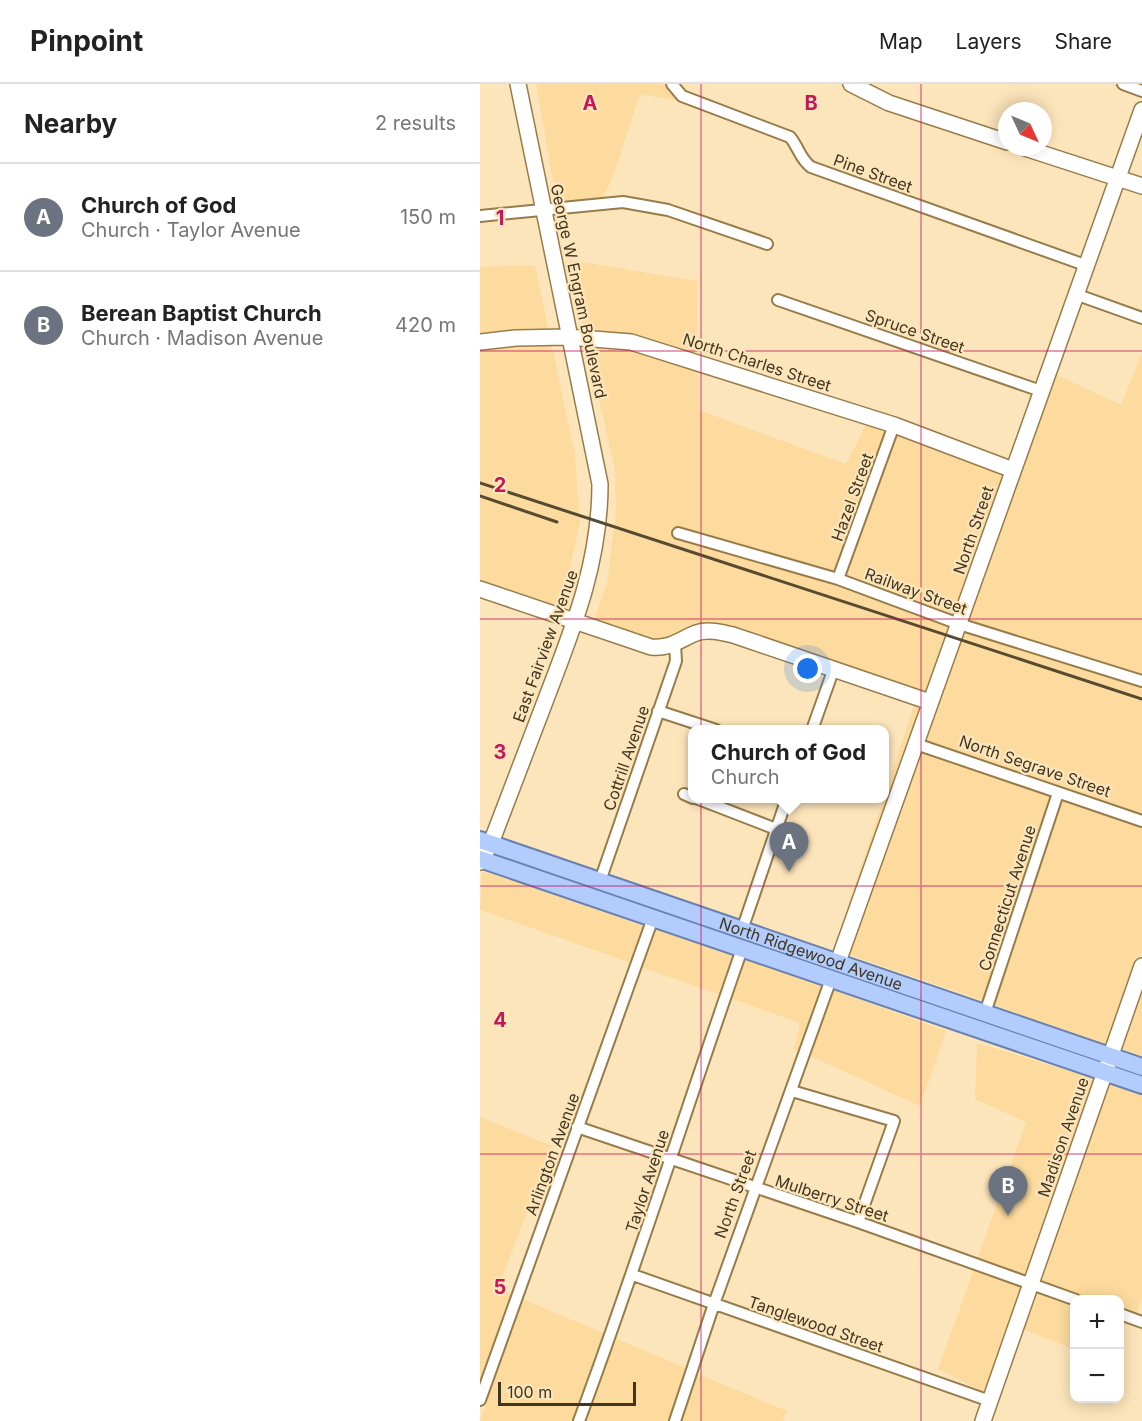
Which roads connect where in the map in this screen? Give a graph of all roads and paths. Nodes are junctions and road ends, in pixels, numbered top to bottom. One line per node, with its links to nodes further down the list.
1 (518, 84): 11 (street, George W Engram Boulevard)
2 (672, 84): 14 (street, Pine Street)
3 (851, 84): 7 (street)
4 (1123, 84): 5 (street)
5 (1142, 91)
6 (1142, 110): 9 (street, North Street)
7 (998, 139)
8 (1050, 156): 9 (street)
9 (1118, 178): 10 (street); 14 (street, North Street)
10 (1142, 186)
11 (543, 211): 12 (street); 13 (street); 18 (street, George W Engram Boulevard)
12 (480, 216)
13 (767, 244)
14 (1085, 265): 15 (street, North Street)
15 (1075, 294): 17 (street); 20 (street, North Street)
16 (778, 300): 20 (street, Spruce Street)
17 (1142, 318)
18 (568, 337): 19 (street, North Charles Street); 21 (street, North Charles Street); 23 (street, George W Engram Boulevard)
19 (480, 342)
20 (1041, 391): 22 (street, North Street)
21 (894, 425): 22 (street, North Charles Street); 25 (street, Hazel Street)
22 (1013, 470): 28 (street, North Street)
23 (600, 506): 27 (street, East Fairview Avenue)
24 (678, 533): 25 (street, Railway Street)
25 (838, 579): 28 (street, Railway Street)
26 (480, 590): 27 (street)
27 (576, 621): 29 (street); 42 (street, East Fairview Avenue)
28 (959, 624): 31 (street, Railway Street); 32 (street, North Street)
29 (675, 645): 30 (street); 33 (street, Cottrill Avenue)
30 (834, 668): 32 (street); 35 (street)
31 (1142, 681)
32 (930, 702): 36 (street, North Street)
33 (658, 711): 34 (street); 44 (street, Cottrill Avenue)
34 (703, 725)
35 (813, 725)
36 (915, 744): 37 (street, North Segrave Street); 49 (street, North Street)
37 (1058, 793): 40 (street, North Segrave Street); 52 (street, Connecticut Avenue)
38 (707, 803): 41 (street)
39 (785, 803): 41 (street)
40 (1142, 821)
41 (777, 829): 47 (street)
42 (485, 841): 43 (street, East Fairview Avenue); 44 (main road, North Ridgewood Avenue)
43 (480, 860): 46 (main road, North Ridgewood Avenue)
44 (600, 880): 45 (main road, North Ridgewood Avenue)
45 (678, 908): 46 (main road); 47 (main road, North Ridgewood Avenue)
46 (653, 918): 48 (main road, North Ridgewood Avenue); 58 (street, Arlington Avenue)
47 (742, 930): 49 (main road, North Ridgewood Avenue)
48 (742, 949): 51 (main road, North Ridgewood Avenue); 59 (street, Taylor Avenue)
49 (838, 962): 52 (main road, North Ridgewood Avenue)
50 (1142, 966): 53 (street, Madison Avenue)
51 (831, 979): 55 (main road, North Ridgewood Avenue); 57 (street, North Street)
52 (985, 1013): 53 (main road, North Ridgewood Avenue)
53 (1111, 1056): 54 (main road, North Ridgewood Avenue); 55 (street, Madison Avenue)
54 (1142, 1067)
55 (1105, 1072): 56 (main road, North Ridgewood Avenue); 63 (street, Madison Avenue)
56 (1142, 1085)
57 (792, 1090): 60 (street, North Street); 61 (street)
58 (578, 1127): 59 (street, Mulberry Street); 68 (street, Arlington Avenue)
59 (669, 1159): 60 (street, Mulberry Street); 62 (street, Taylor Avenue)
60 (756, 1189): 61 (street, Mulberry Street); 65 (street, North Street)
61 (858, 1222): 63 (street, Mulberry Street)
62 (633, 1275): 65 (street, Tanglewood Street); 70 (street, Taylor Avenue)
63 (1031, 1284): 64 (street, Mulberry Street); 69 (street, Madison Avenue)
64 (1070, 1297)
65 (714, 1304): 69 (street, Tanglewood Street); 71 (street, North Street)
66 (1124, 1316): 67 (street)
67 (1142, 1322)
68 (480, 1400)
69 (990, 1401): 72 (street, Madison Avenue)
70 (579, 1421)
71 (675, 1421)
72 (983, 1421)

